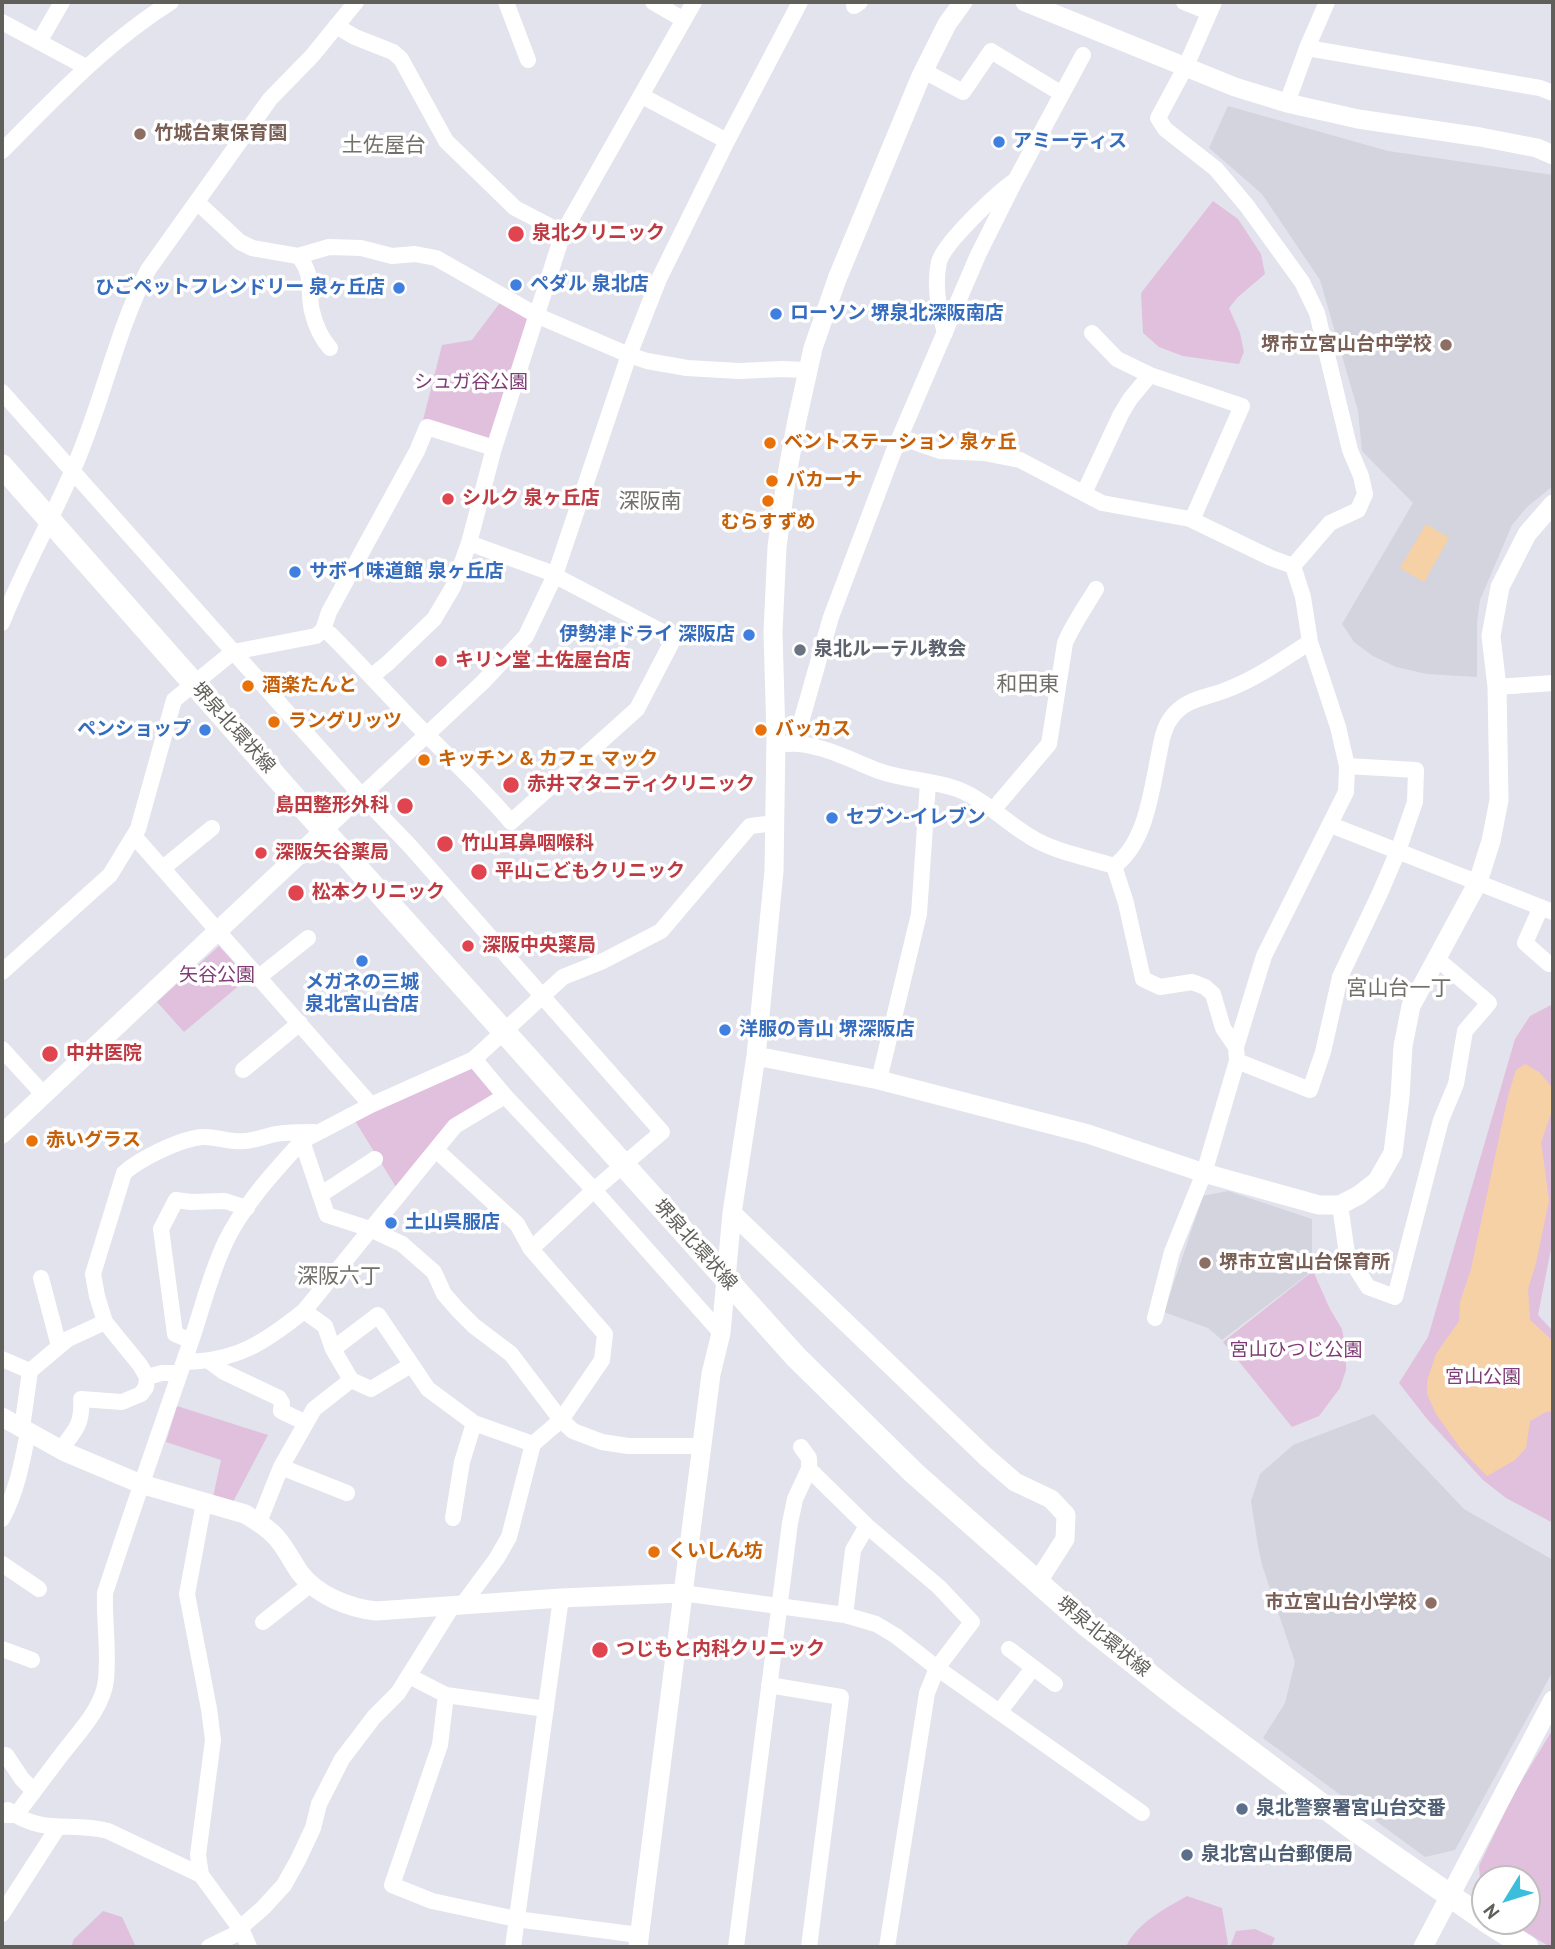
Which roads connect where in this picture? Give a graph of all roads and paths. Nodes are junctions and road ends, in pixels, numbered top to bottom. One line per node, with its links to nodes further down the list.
1 (62, 2): 17 (street)
2 (171, 2): 22 (street)
3 (335, 2): 16 (street)
4 (356, 2): 16 (street)
5 (506, 2): 20 (street)
6 (653, 2): 14 (street)
7 (694, 2): 14 (street)
8 (800, 2): 28 (street)
9 (963, 2): 23 (street)
10 (1026, 2): 21 (street)
11 (1184, 2): 13 (street)
12 (1327, 2): 18 (street)
13 (1211, 7): 21 (street)
14 (684, 20): 26 (street)
15 (2, 22): 17 (street)
16 (337, 24): 32 (street); 33 (street)
17 (39, 42): 22 (street)
18 (1307, 48): 24 (street); 27 (street)
19 (1083, 55): 25 (street)
20 (528, 60)
21 (1186, 66): 27 (street); 51 (street)
22 (86, 67): 29 (street)
23 (924, 71): 25 (street); 40 (street)
24 (1553, 93)
25 (1062, 94): 31 (street)
26 (642, 96): 28 (street); 33 (street)
27 (1287, 103): 30 (street)
28 (727, 141): 39 (street)
29 (2, 151)
30 (1553, 155)
31 (1015, 181): 36 (street); 36 (street)
32 (197, 202): 34 (street); 46 (street)
33 (563, 233): 35 (street)
34 (298, 256): 35 (street); 38 (street)
35 (538, 316): 39 (street); 44 (street)
36 (945, 333): 43 (street)
37 (1092, 333): 41 (street)
38 (330, 348)
39 (629, 355): 40 (street); 52 (street)
40 (806, 370): 63 (street)
41 (1150, 375): 47 (street); 49 (street)
42 (2, 392): 46 (street)
43 (900, 437): 47 (street); 63 (street)
44 (494, 448): 50 (street); 55 (street)
45 (2, 467): 59 (main road, 堺泉北環状線)
46 (69, 479): 54 (street); 57 (street)
47 (1084, 493): 49 (street)
48 (1553, 504): 61 (street)
49 (1192, 520): 51 (street)
50 (469, 542): 52 (street); 58 (street)
51 (1293, 566): 56 (street)
52 (555, 575): 62 (street); 62 (street)
53 (1096, 589): 67 (street)
54 (2, 623)
55 (324, 630): 57 (street); 58 (street)
56 (1310, 642): 64 (street); 74 (street)
57 (233, 652): 59 (street); 66 (street)
58 (372, 676): 62 (street)
59 (193, 683): 71 (main road, 堺泉北環状線); 72 (street)
60 (1553, 683): 61 (street)
61 (1497, 687): 76 (street)
62 (426, 734): 66 (street)
63 (785, 744): 65 (street); 68 (street)
64 (1348, 766): 69 (street); 73 (street)
65 (928, 783): 67 (street); 91 (street)
66 (361, 796): 71 (street); 84 (street)
67 (993, 810): 74 (street)
68 (775, 823): 84 (street); 88 (street)
69 (1331, 825): 73 (street); 87 (street)
70 (212, 828): 75 (street)
71 (324, 831): 78 (street); 142 (main road, 堺泉北環状線)
72 (134, 836): 75 (street); 82 (street)
73 (1398, 850): 76 (street); 87 (street)
74 (1114, 866): 87 (street)
75 (163, 868): 78 (street)
76 (1478, 882): 77 (street); 80 (street)
77 (1547, 909): 81 (street)
78 (219, 931): 83 (street); 92 (street)
79 (307, 938): 83 (street)
80 (1436, 958): 103 (street); 103 (street)
81 (1549, 964)
82 (2, 972)
83 (259, 977): 85 (street)
84 (539, 1001): 89 (street); 101 (street)
85 (300, 1023): 90 (street); 94 (street)
86 (2, 1049): 92 (street)
87 (1236, 1054): 100 (street)
88 (757, 1056): 91 (street); 105 (street)
89 (474, 1059): 93 (street); 94 (street)
90 (243, 1070)
91 (879, 1080): 100 (street)
92 (44, 1094): 96 (street)
93 (505, 1096): 98 (street); 101 (street)
94 (371, 1105): 95 (street)
95 (320, 1131): 97 (street); 111 (street)
96 (2, 1134)
97 (302, 1141): 102 (street); 104 (street)
98 (436, 1150): 106 (street); 107 (street)
99 (375, 1159): 102 (street)
100 (1204, 1173): 103 (street); 110 (street)
101 (594, 1190): 107 (street); 112 (street)
102 (320, 1195): 106 (street)
103 (1340, 1205)
104 (247, 1208): 113 (street); 113 (street)
105 (732, 1213): 112 (street); 142 (street)
106 (370, 1229): 109 (street); 124 (street)
107 (531, 1249): 124 (street)
108 (41, 1278): 114 (street)
109 (304, 1311): 115 (street); 117 (street)
110 (1155, 1318)
111 (105, 1322): 114 (street); 121 (street)
112 (721, 1326): 129 (street)
113 (191, 1341): 119 (street)
114 (59, 1346): 120 (street)
115 (333, 1349): 118 (street); 122 (street)
116 (2, 1359): 120 (street)
117 (209, 1361): 119 (street); 125 (street)
118 (411, 1365): 122 (street); 126 (street)
119 (182, 1367): 121 (street); 134 (street)
120 (30, 1371): 127 (street)
121 (147, 1377): 131 (street)
122 (351, 1380): 125 (street)
123 (2, 1417): 127 (street)
124 (561, 1420): 128 (street); 129 (street)
125 (306, 1423): 132 (street)
126 (474, 1423): 128 (street); 137 (street)
127 (25, 1430): 131 (street); 138 (street)
128 (533, 1444): 147 (street)
129 (702, 1446): 145 (street)
130 (801, 1447): 133 (street)
131 (60, 1450): 134 (street)
132 (281, 1467): 135 (street); 139 (street)
133 (808, 1469): 140 (street); 148 (street)
134 (141, 1484): 136 (street); 164 (street)
135 (347, 1493)
136 (204, 1502): 139 (street); 169 (street)
137 (453, 1518)
138 (2, 1519)
139 (259, 1522): 143 (street)
140 (867, 1526): 149 (street); 154 (street)
141 (2, 1564): 144 (street)
142 (1037, 1583): 170 (main road, 堺泉北環状線)
143 (311, 1584): 147 (street); 150 (street)
144 (39, 1589)
145 (682, 1593): 146 (street); 148 (street); 176 (street)
146 (561, 1598): 147 (street); 161 (street)
147 (458, 1605): 156 (street)
148 (780, 1607): 149 (street); 158 (street)
149 (845, 1615): 154 (street)
150 (263, 1622)
151 (2, 1648): 153 (street)
152 (1009, 1649): 155 (street)
153 (32, 1660)
154 (937, 1668): 162 (street); 182 (street)
155 (1033, 1668): 157 (street); 162 (street)
156 (409, 1676): 159 (street); 174 (street)
157 (1055, 1684)
158 (769, 1685): 180 (street); 181 (street)
159 (446, 1695): 161 (street); 173 (street)
160 (1553, 1700): 170 (street)
161 (546, 1709): 173 (street)
162 (1000, 1712): 166 (street)
163 (6, 1755): 164 (street)
164 (34, 1791): 167 (street)
165 (2, 1805): 167 (street)
166 (1142, 1813)
167 (9, 1815): 168 (street)
168 (58, 1827): 169 (street); 172 (street)
169 (201, 1875): 174 (street)
170 (1450, 1898): 171 (main road, 堺泉北環状線); 183 (street)
171 (1471, 1911)
172 (2, 1914)
173 (516, 1919): 176 (street); 179 (street)
174 (241, 1929): 177 (street); 178 (street)
175 (1508, 1935): 184 (main road, 堺泉北環状線)
176 (638, 1941)
177 (209, 1947)
178 (248, 1947)
179 (513, 1947)
180 (736, 1947)
181 (809, 1947)
182 (887, 1947)
183 (1423, 1947)
184 (1527, 1947)

